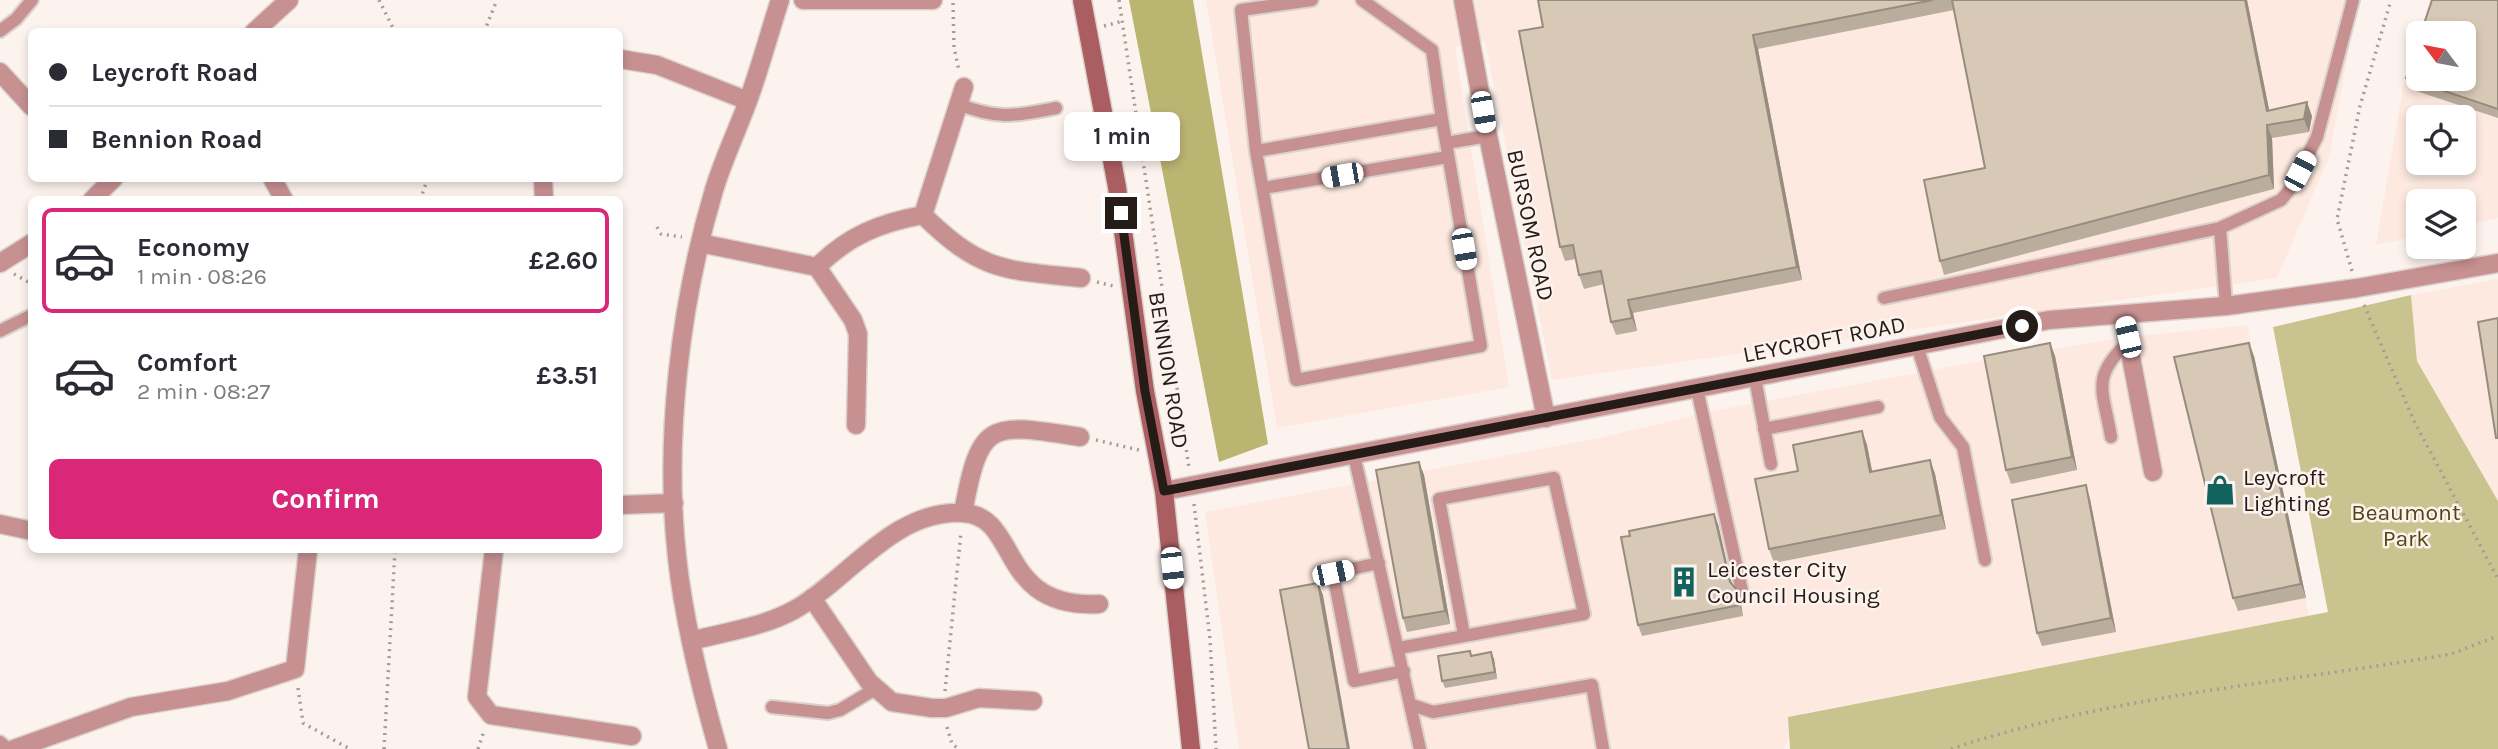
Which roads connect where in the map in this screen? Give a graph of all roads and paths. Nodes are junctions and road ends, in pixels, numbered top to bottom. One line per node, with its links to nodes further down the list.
1 (32, 0): 19 (lane)
2 (289, 0): 16 (street)
3 (379, 0): 17 (path)
4 (496, 0): 18 (path)
5 (780, 0): 23 (street)
6 (803, 0): 7 (street)
7 (933, 0)
8 (953, 0): 22 (path)
9 (1082, 0): 43 (street, BENNION ROAD)
10 (1119, 0): 63 (path)
11 (1312, 0): 15 (lane)
12 (1362, 0): 26 (lane)
13 (1463, 0): 27 (street, BURSOM ROAD)
14 (2353, 0): 36 (lane)
15 (1240, 5): 29 (lane)
16 (258, 28)
17 (393, 28)
18 (486, 28)
19 (0, 31)
20 (623, 59): 23 (street)
21 (0, 72): 24 (street)
22 (961, 95): 25 (lane); 34 (street)
23 (748, 101): 37 (street)
24 (28, 103)
25 (1056, 108)
26 (1443, 119): 28 (lane); 29 (lane)
27 (1488, 136): 28 (lane); 54 (street, BURSOM ROAD)
28 (1446, 143): 30 (lane)
29 (1256, 151): 32 (lane)
30 (1448, 157): 32 (lane); 32 (lane)
31 (107, 182): 33 (street)
32 (1263, 188)
33 (95, 196)
34 (923, 215): 41 (street); 42 (street)
35 (657, 227): 37 (path)
36 (2220, 228): 44 (lane); 45 (lane)
37 (700, 243): 41 (street); 65 (street)
38 (28, 246): 39 (street)
39 (0, 263)
40 (2498, 263): 45 (street, LEYCROFT ROAD)
41 (817, 267): 55 (street)
42 (1081, 278): 43 (path)
43 (1131, 290): 59 (street, BENNION ROAD)
44 (1884, 298)
45 (2227, 306): 46 (street, LEYCROFT ROAD)
46 (2123, 316): 49 (street); 50 (street, LEYCROFT ROAD)
47 (28, 317): 48 (lane)
48 (0, 331)
49 (2129, 341): 58 (lane); 62 (street)
50 (1917, 346): 51 (street, LEYCROFT ROAD); 73 (lane)
51 (1755, 377): 52 (street, LEYCROFT ROAD); 56 (lane)
52 (1697, 389): 54 (street, LEYCROFT ROAD); 75 (lane)
53 (1878, 407): 56 (lane)
54 (1546, 418): 60 (street, LEYCROFT ROAD)
55 (856, 425)
56 (1764, 429): 61 (lane)
57 (1080, 437): 59 (path); 67 (street)
58 (2111, 437)
59 (1157, 454): 64 (street, BENNION ROAD)
60 (1354, 455): 63 (street, LEYCROFT ROAD); 74 (lane)
61 (1771, 464)
62 (2153, 472)
63 (1191, 486): 64 (street, LEYCROFT ROAD); 98 (path)
64 (1164, 491): 97 (street, BENNION ROAD)
65 (674, 503): 66 (street); 80 (street)
66 (623, 505)
67 (964, 513): 76 (street); 77 (street); 88 (path)
68 (0, 524): 69 (street)
69 (28, 530)
70 (308, 553): 82 (street)
71 (395, 553): 94 (path)
72 (494, 553): 89 (street)
73 (1985, 561)
74 (1379, 563): 81 (lane); 83 (lane)
75 (1742, 591)
76 (812, 598): 80 (street); 84 (street)
77 (1099, 604)
78 (1464, 635): 78 (lane); 81 (lane)
79 (2498, 636): 101 (path)
80 (691, 640): 95 (street)
81 (1399, 648): 83 (lane)
82 (295, 669): 92 (street); 93 (path)
83 (1404, 671): 86 (lane)
84 (876, 689): 87 (lane); 88 (street)
85 (1033, 701): 88 (street)
86 (1412, 705): 99 (lane); 100 (lane)
87 (772, 707)
88 (946, 708): 96 (path)
89 (632, 736)
90 (0, 742): 91 (lane)
91 (8, 749)
92 (14, 749)
93 (350, 749)
94 (384, 749)
95 (718, 749)
96 (958, 749)
97 (1191, 749)
98 (1216, 749)
99 (1420, 749)
100 (1603, 749)
101 (1951, 749)

